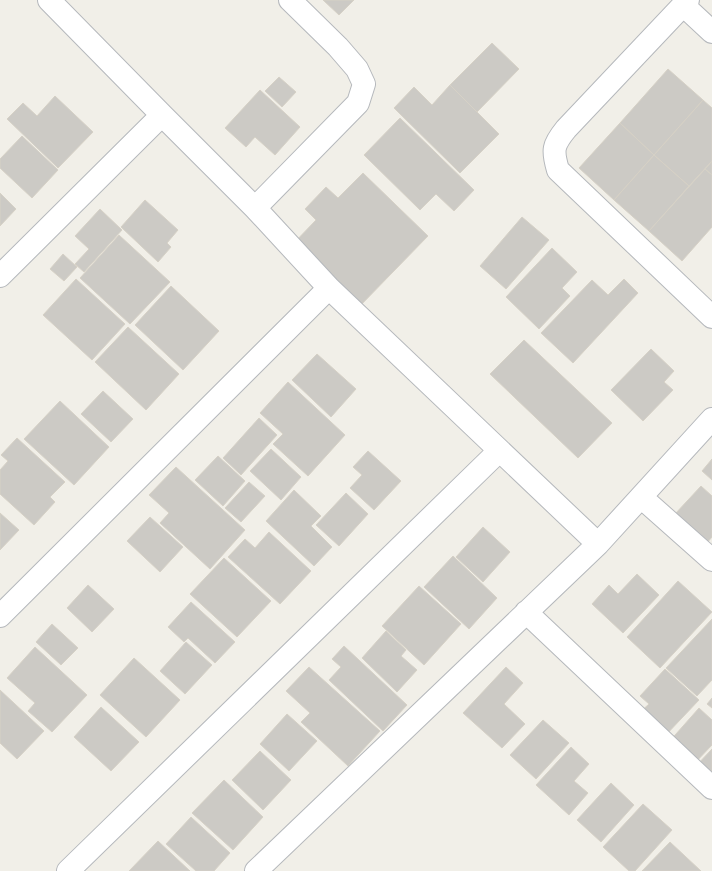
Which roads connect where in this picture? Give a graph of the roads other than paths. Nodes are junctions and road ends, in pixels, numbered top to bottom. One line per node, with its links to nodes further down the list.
1 (49, 0): 5 (street)
2 (290, 0): 6 (street)
3 (686, 3): 4 (street); 9 (street)
4 (712, 32)
5 (162, 116): 6 (street); 7 (street)
6 (255, 208): 8 (street)
7 (0, 276)
8 (329, 288): 11 (street); 16 (street)
9 (712, 317)
10 (712, 419): 12 (street)
11 (499, 451): 13 (street); 18 (street)
12 (641, 497): 13 (street); 14 (street)
13 (598, 544): 15 (street)
14 (712, 560)
15 (526, 612): 17 (street); 19 (street)
16 (0, 616)
17 (712, 788)
18 (68, 871)
19 (256, 871)

